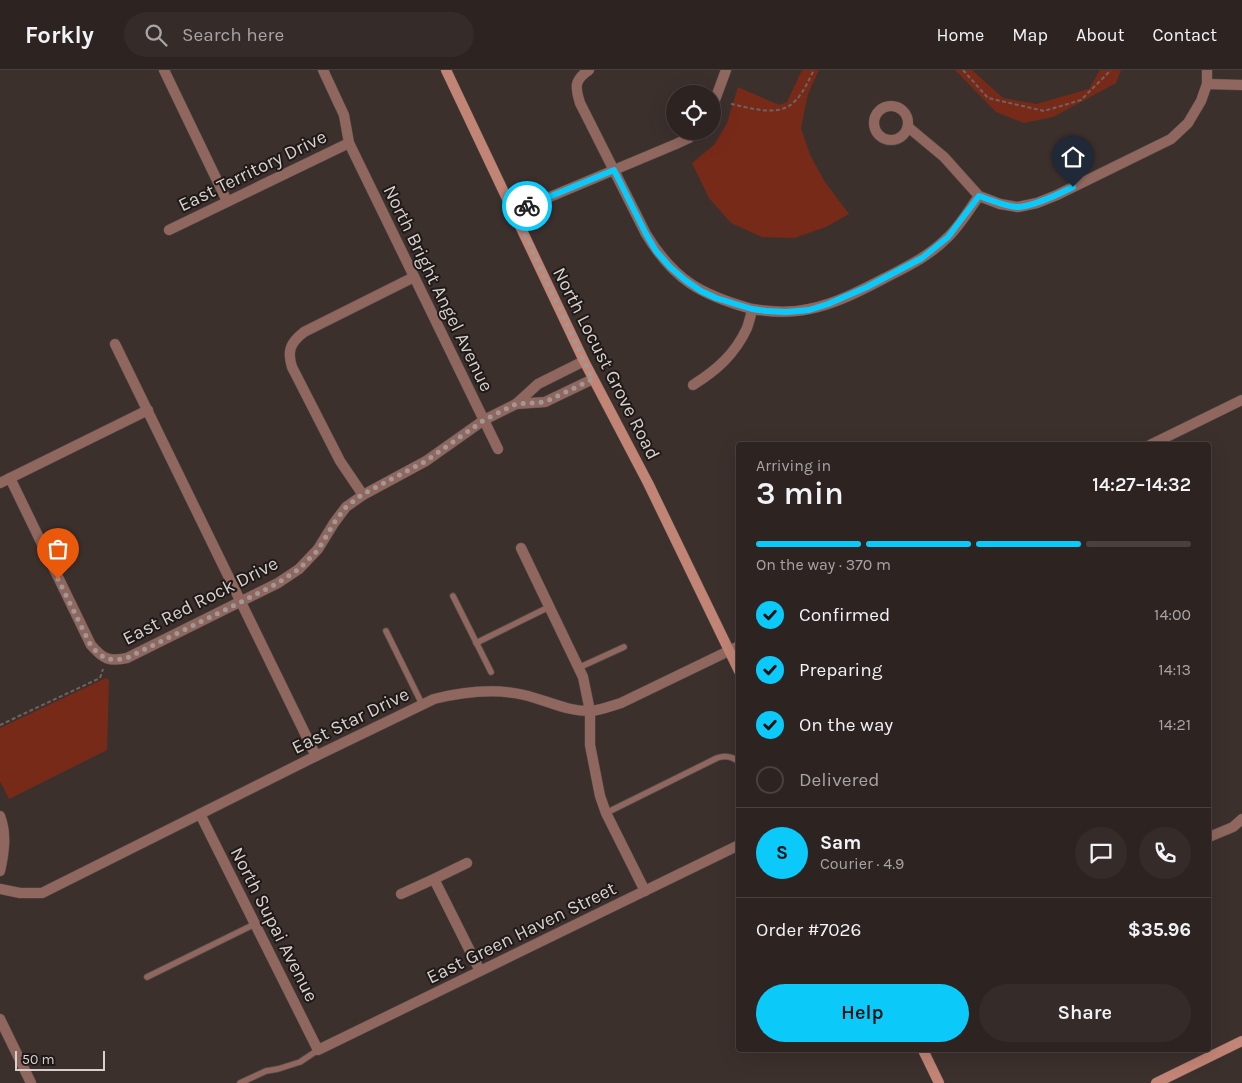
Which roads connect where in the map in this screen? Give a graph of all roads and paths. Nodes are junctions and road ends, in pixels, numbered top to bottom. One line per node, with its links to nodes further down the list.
1 (164, 70): 19 (street)
2 (322, 70): 16 (street, North Bright Angel Avenue)
3 (446, 70): 20 (main road, North Locust Grove Road)
4 (589, 70): 17 (street)
5 (726, 70): 11 (street)
6 (814, 70): 13 (path)
7 (963, 70): 8 (path)
8 (1111, 70)
9 (1207, 70): 10 (street)
10 (1207, 84): 12 (street); 18 (street)
11 (720, 85)
12 (1242, 85)
13 (731, 104)
14 (908, 128): 18 (street)
15 (685, 140): 17 (street)
16 (349, 143): 19 (street, East Territory Drive); 22 (street, North Bright Angel Avenue)
17 (614, 170): 20 (street); 23 (street)
18 (979, 196): 23 (street)
19 (227, 201): 21 (street, East Territory Drive)
20 (514, 212): 25 (main road, North Locust Grove Road)
21 (169, 230)
22 (414, 277): 31 (street, North Bright Angel Avenue); 35 (street)
23 (752, 309): 27 (street)
24 (115, 344): 30 (street)
25 (584, 361): 26 (main road, North Locust Grove Road); 29 (street, East Red Rock Drive)
26 (593, 379): 29 (street, East Red Rock Drive); 44 (main road, North Locust Grove Road)
27 (693, 385)
28 (1242, 400): 32 (street)
29 (516, 404): 31 (street, East Red Rock Drive)
30 (148, 410): 34 (street); 38 (street)
31 (484, 420): 33 (street, North Bright Angel Avenue); 35 (street, East Red Rock Drive)
32 (1156, 442)
33 (498, 449)
34 (5, 481): 45 (street)
35 (363, 494): 38 (street, East Red Rock Drive)
36 (521, 548): 39 (street)
37 (453, 596): 41 (lane)
38 (241, 602): 45 (street, East Red Rock Drive); 52 (street)
39 (549, 607): 41 (lane); 47 (street)
40 (386, 631): 49 (lane)
41 (476, 643): 48 (lane)
42 (624, 647): 47 (lane)
43 (736, 648): 44 (street, East Star Drive)
44 (729, 651): 46 (main road, North Locust Grove Road); 50 (street, East Star Drive)
45 (106, 663): 51 (path)
46 (736, 665)
47 (578, 668): 50 (street)
48 (491, 672)
49 (422, 704): 50 (street, East Star Drive); 52 (street, East Star Drive)
50 (590, 711): 54 (street)
51 (0, 725)
52 (316, 756): 55 (street, East Star Drive)
53 (736, 760): 54 (lane)
54 (606, 813): 64 (street)
55 (200, 814): 63 (street, East Star Drive); 66 (street, North Supai Avenue)
56 (0, 816): 61 (street)
57 (1242, 819): 58 (street)
58 (1211, 836)
59 (736, 846): 64 (street, East Green Haven Street)
60 (467, 863): 62 (street)
61 (0, 871)
62 (434, 879): 65 (street); 67 (street)
63 (0, 889)
64 (644, 891): 67 (street, East Green Haven Street)
65 (401, 894)
66 (255, 924): 68 (lane); 71 (street, North Supai Avenue)
67 (480, 971): 71 (street, East Green Haven Street)
68 (147, 977)
69 (0, 1019): 73 (street)
70 (1242, 1041): 76 (main road)
71 (318, 1050): 74 (lane)
72 (924, 1052): 75 (main road)
73 (30, 1083)
74 (240, 1083)
75 (939, 1083)
76 (1156, 1083)

